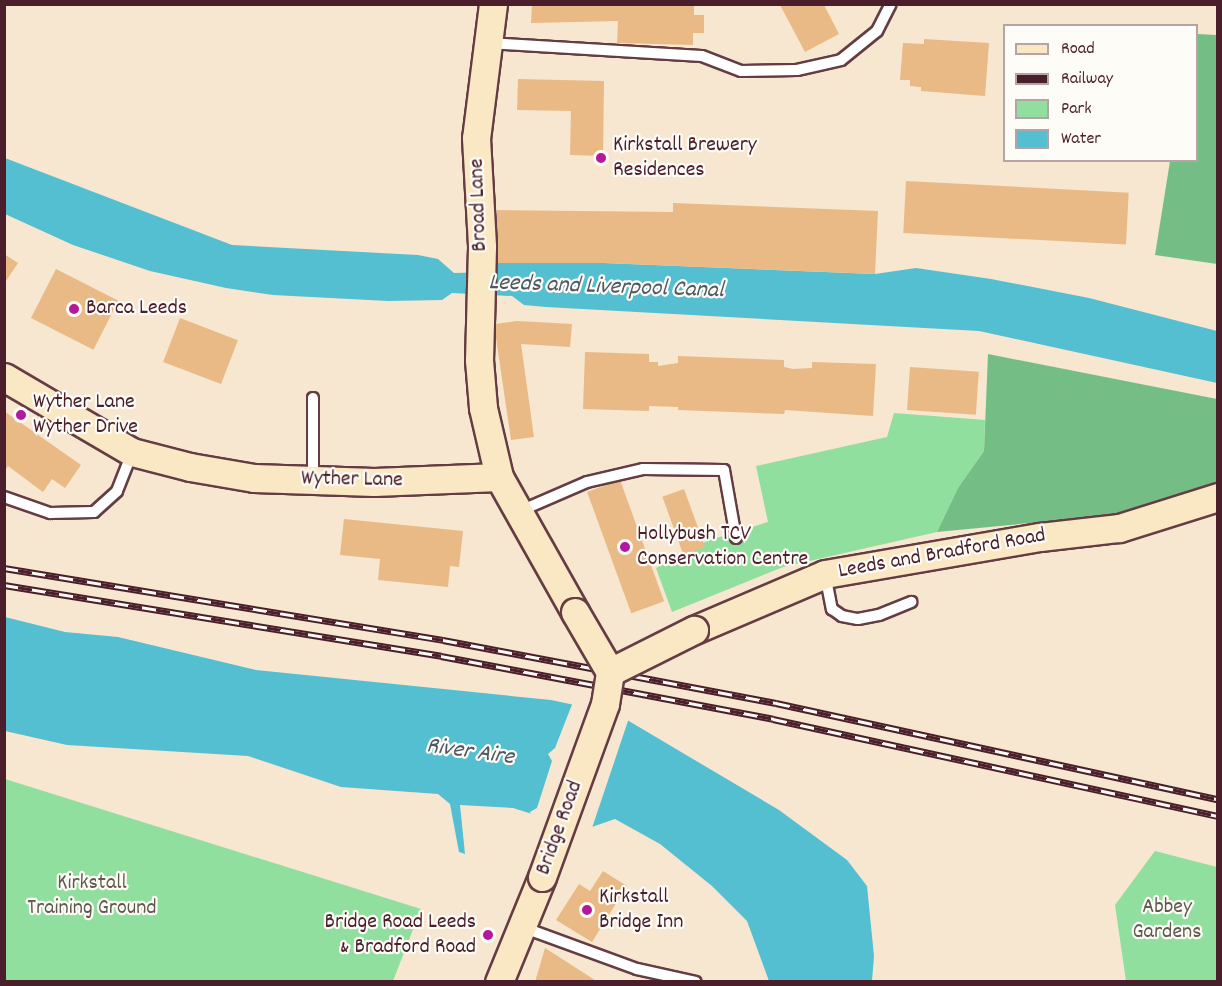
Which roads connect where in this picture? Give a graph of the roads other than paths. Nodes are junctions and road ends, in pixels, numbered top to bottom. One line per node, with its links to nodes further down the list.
1 (493, 4): 3 (street, Broad Lane)
2 (891, 4): 3 (lane)
3 (488, 43): 7 (street, Broad Lane)
4 (4, 377): 6 (street, Wyther Lane)
5 (313, 398): 8 (lane)
6 (132, 452): 8 (street, Wyther Lane); 9 (lane)
7 (500, 477): 8 (street, Wyther Lane); 11 (street)
8 (312, 480)
9 (4, 497)
10 (1218, 497): 13 (street, Leeds and Bradford Road)
11 (519, 511): 12 (lane); 15 (street, bridge)
12 (736, 538)
13 (825, 574): 14 (lane); 15 (street, Leeds and Bradford Road, bridge)
14 (912, 602)
15 (610, 672): 16 (street, Bridge Road, bridge)
16 (522, 927): 17 (street, Bridge Road); 18 (lane)
17 (499, 981)
18 (696, 981)

